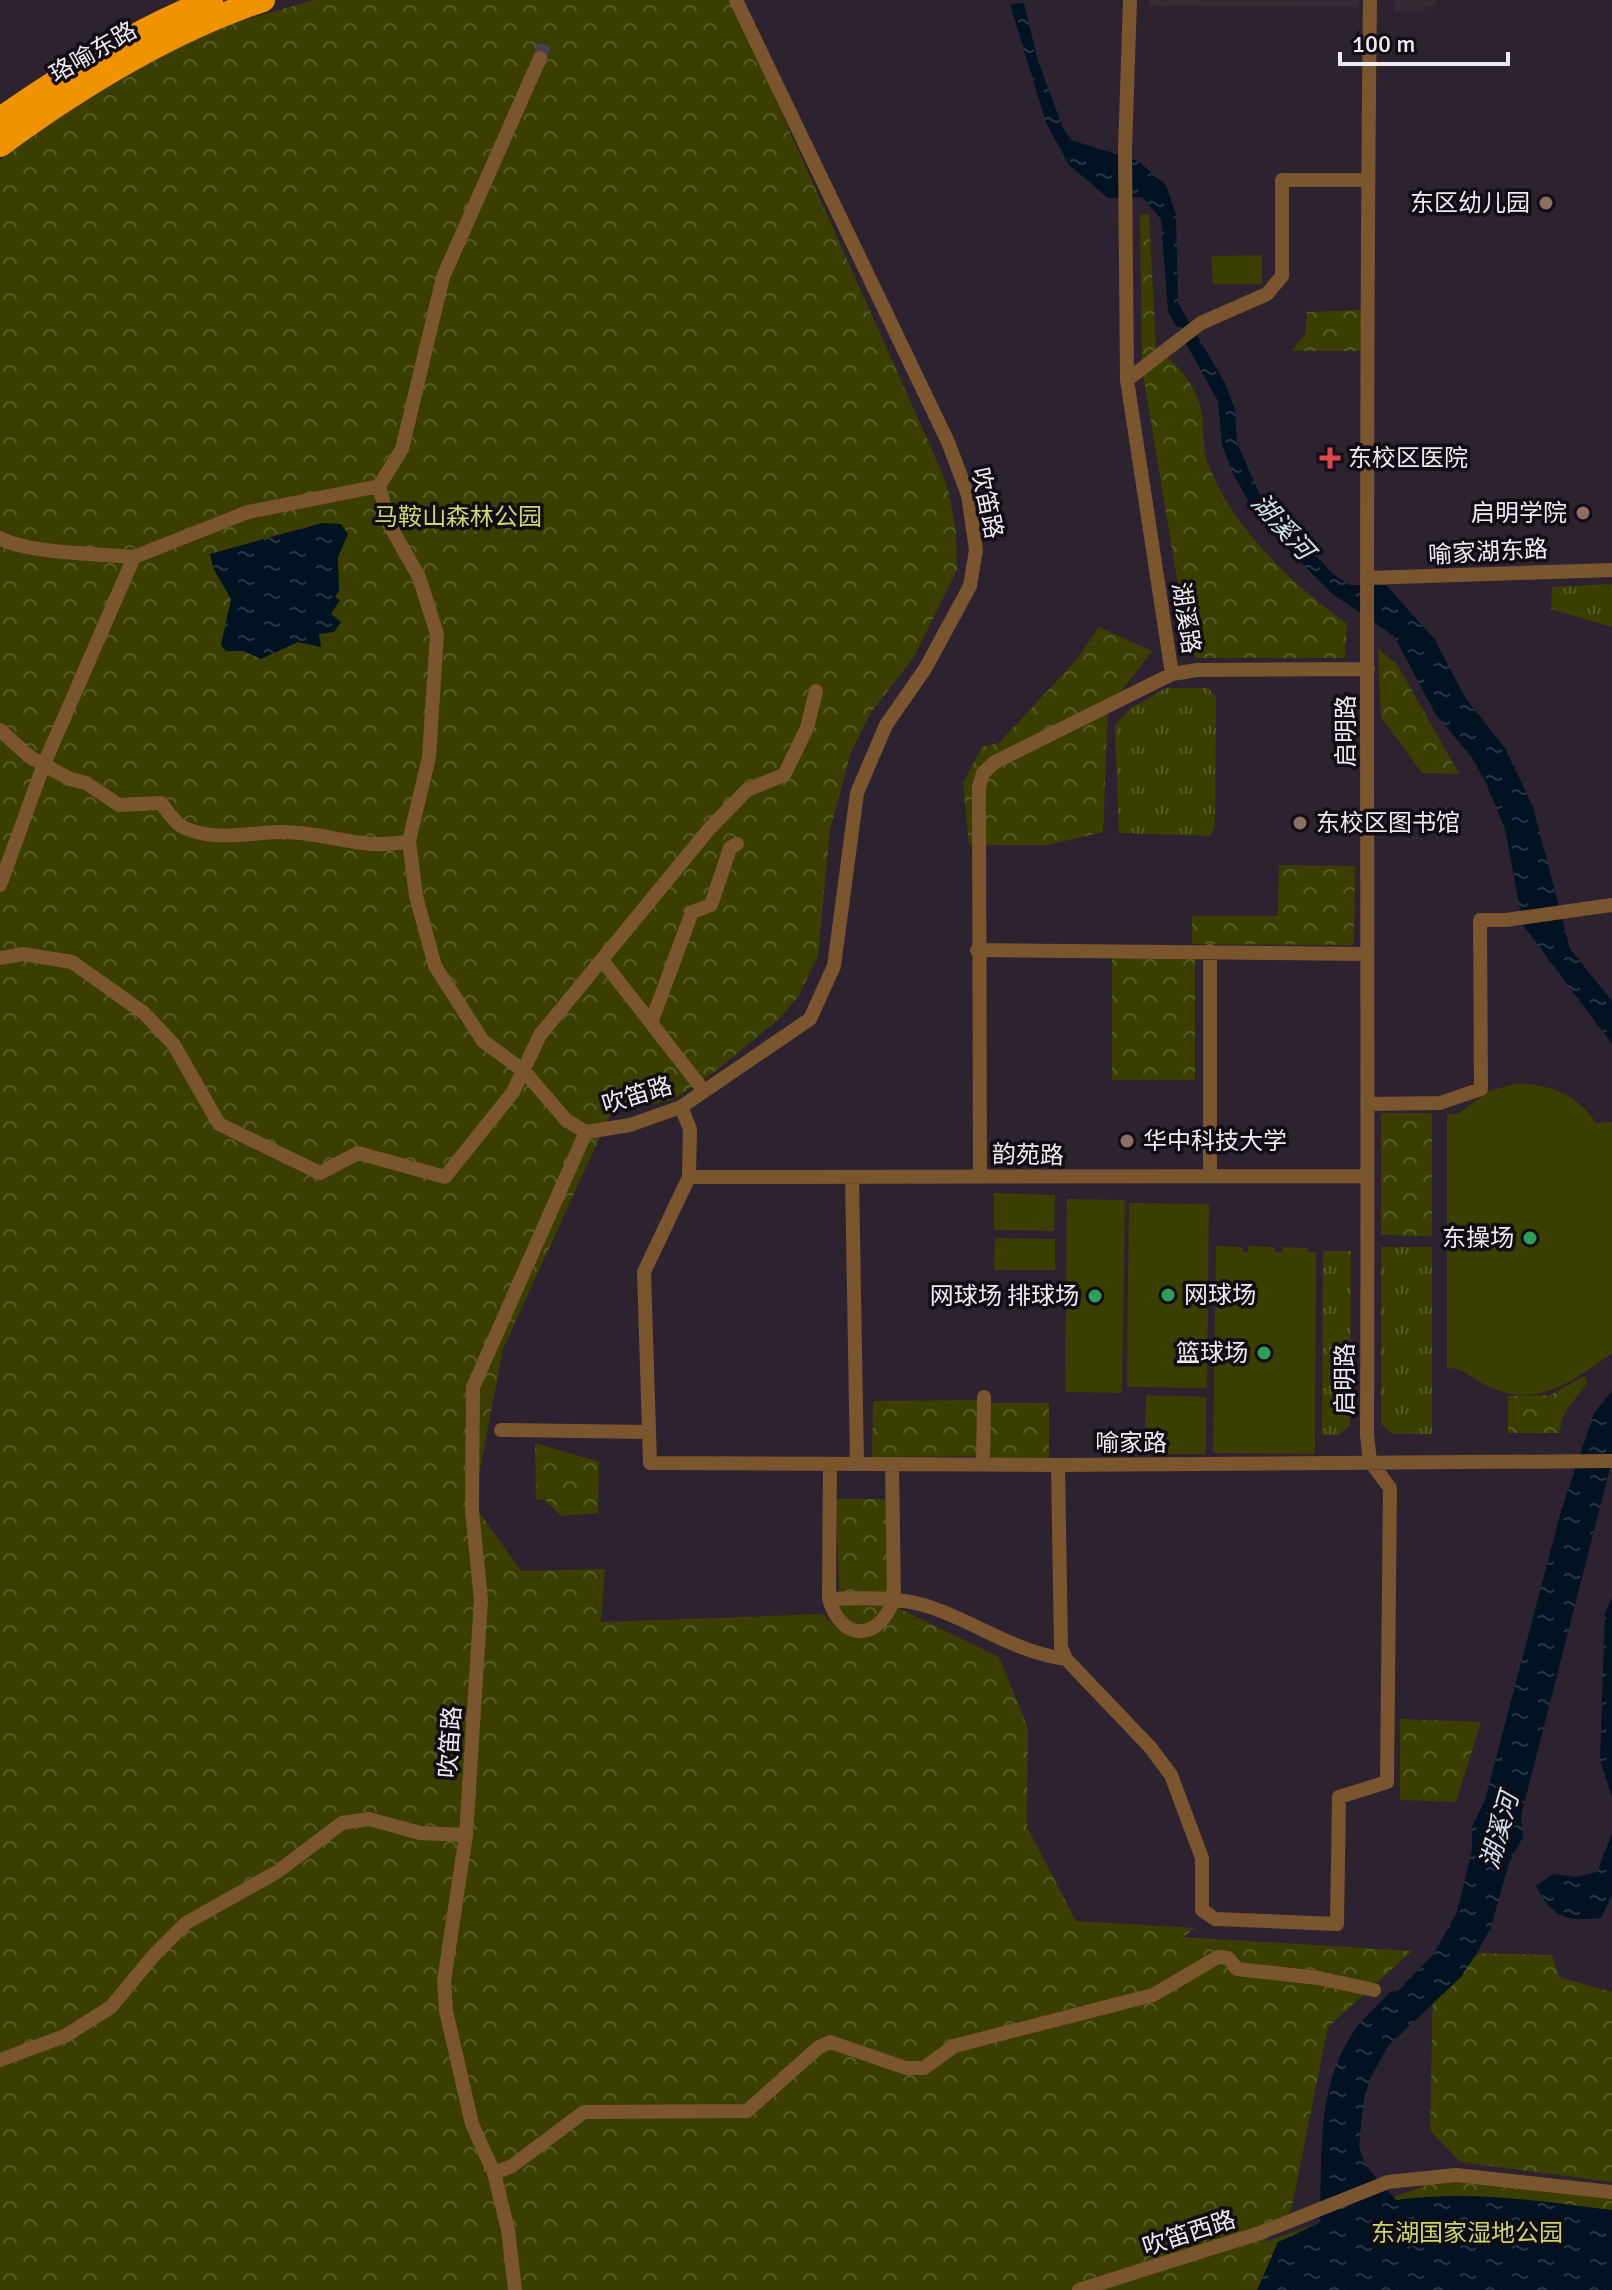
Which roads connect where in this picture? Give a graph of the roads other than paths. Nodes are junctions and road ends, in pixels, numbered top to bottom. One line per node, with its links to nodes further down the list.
1 (211, 0): 7 (highway, 珞喻东路)
2 (263, 0): 8 (highway, 珞喻东路)
3 (736, 0): 32 (street, 吹笛路)
4 (1130, 0): 10 (street, 湖溪路)
5 (1370, 0): 9 (street, 启明路)
6 (540, 58): 11 (street)
7 (0, 119)
8 (0, 145)
9 (1368, 180): 10 (street); 15 (street, 启明路)
10 (1127, 380): 17 (street, 湖溪路)
11 (379, 486): 13 (street); 21 (street)
12 (0, 538): 13 (street)
13 (134, 557): 20 (street)
14 (1612, 570): 15 (street, 喻家湖东路)
15 (1367, 579): 16 (street, 启明路)
16 (1368, 669): 17 (street); 27 (street, 启明路)
17 (1172, 674): 25 (street, 湖溪路)
18 (816, 691): 29 (street)
19 (0, 730): 20 (street)
20 (44, 764): 21 (street); 23 (street)
21 (409, 841): 31 (street)
22 (737, 844): 30 (street)
23 (0, 885)
24 (1612, 905): 33 (street)
25 (977, 950): 26 (street); 40 (street, 湖溪路)
26 (1210, 951): 27 (street); 36 (street)
27 (1367, 954): 33 (street, 启明路)
28 (0, 958): 31 (street)
29 (602, 960): 30 (street); 31 (street)
30 (651, 1023): 32 (street)
31 (525, 1072): 35 (street)
32 (704, 1091): 34 (street, 吹笛路)
33 (1367, 1104): 37 (street, 启明路)
34 (681, 1107): 35 (street, 吹笛路); 38 (street)
35 (586, 1132): 54 (street, 吹笛路)
36 (1210, 1176): 37 (street, 韵苑路); 40 (street, 韵苑路)
37 (1366, 1176): 44 (street, 启明路)
38 (689, 1177): 39 (street, 韵苑路); 43 (street)
39 (852, 1177): 40 (street, 韵苑路); 47 (street)
40 (980, 1177)
41 (984, 1397): 49 (street)
42 (501, 1430): 43 (street)
43 (648, 1432): 46 (street, 喻家路)
44 (1370, 1461): 45 (street, 喻家路); 50 (street, 喻家路); 53 (street)
45 (1612, 1461)
46 (830, 1464): 47 (street, 喻家路); 52 (street)
47 (857, 1464): 48 (street, 喻家路)
48 (892, 1464): 49 (street, 喻家路); 51 (street)
49 (983, 1464): 50 (street, 喻家路)
50 (1058, 1465): 53 (street)
51 (894, 1598): 52 (street); 52 (street); 53 (street)
52 (829, 1599)
53 (1066, 1659)
54 (466, 1835): 56 (street); 57 (street, 吹笛路)
55 (1374, 1990): 57 (street)
56 (0, 2060)
57 (494, 2173): 59 (street, 吹笛路)
58 (1612, 2192): 60 (street, 吹笛西路)
59 (515, 2290)
60 (1079, 2290)

